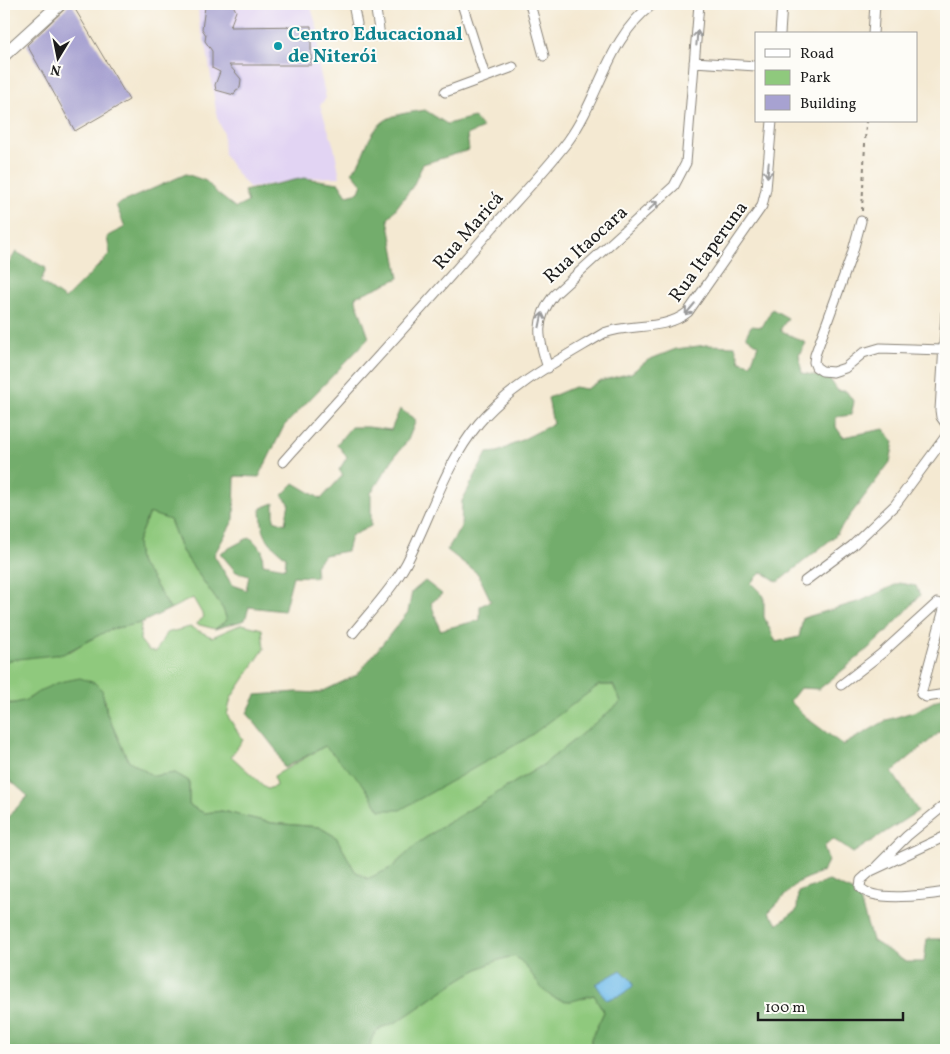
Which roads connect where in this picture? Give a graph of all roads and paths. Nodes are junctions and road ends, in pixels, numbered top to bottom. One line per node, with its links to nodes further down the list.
1 (60, 4): 14 (main road)
2 (353, 4): 10 (street)
3 (375, 4): 13 (street)
4 (462, 4): 19 (street)
5 (530, 4): 15 (street)
6 (653, 4): 29 (street, Rua Maricá)
7 (699, 4): 16 (street, Rua Itaocara, one-way to 7)
8 (782, 4): 11 (street)
9 (875, 4): 12 (street)
10 (357, 24)
11 (780, 32)
12 (873, 32)
13 (380, 36)
14 (4, 55)
15 (544, 56)
16 (694, 62): 17 (street); 26 (street, Rua Itaocara, one-way to 16)
17 (755, 66)
18 (513, 67): 19 (street)
19 (485, 76): 20 (street)
20 (445, 92)
21 (772, 122): 26 (street, Rua Itaperuna, one-way to 26)
22 (866, 122): 23 (path)
23 (861, 221): 25 (street)
24 (946, 313): 25 (street)
25 (943, 350): 27 (street)
26 (548, 368): 31 (street)
27 (946, 424)
28 (946, 436): 30 (street)
29 (283, 462)
30 (805, 581)
31 (354, 633)
32 (841, 685): 33 (street)
33 (946, 694)
34 (946, 804): 36 (street)
35 (946, 836): 36 (street)
36 (871, 871): 37 (street)
37 (946, 892)

